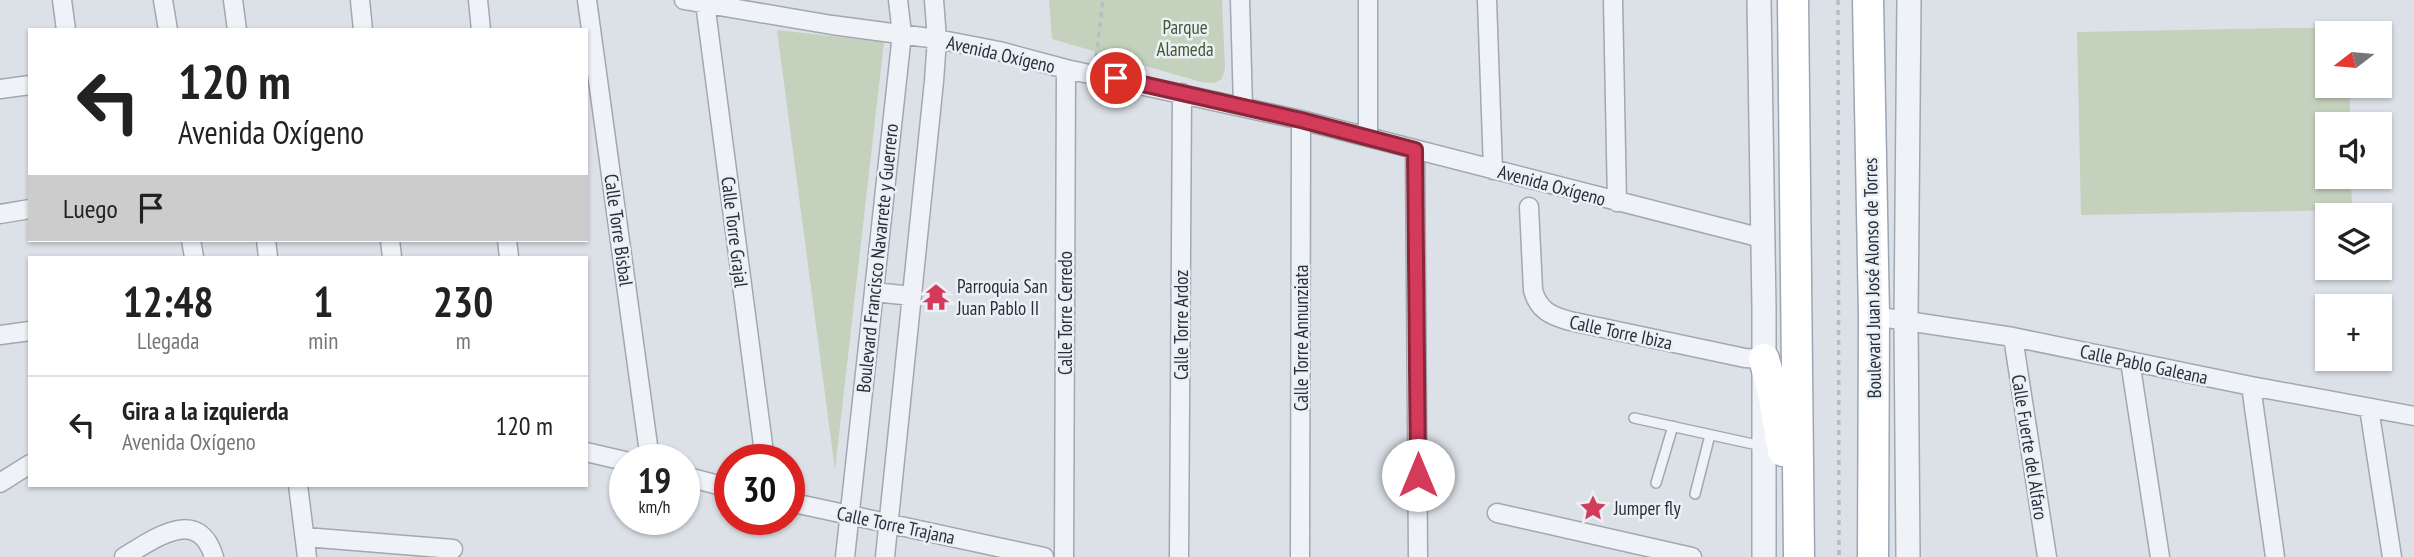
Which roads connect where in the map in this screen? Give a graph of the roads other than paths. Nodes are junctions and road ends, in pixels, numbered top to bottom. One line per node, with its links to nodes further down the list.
1 (62, 0): 19 (street)
2 (163, 0): 20 (street)
3 (233, 0): 21 (street)
4 (360, 0): 22 (street)
5 (478, 0): 23 (street)
6 (587, 0): 59 (street, Calle Torre Bisbal)
7 (684, 0): 18 (street, Avenida Oxígeno)
8 (898, 0): 24 (street, Boulevard Francisco Navarrete y Guerrero)
9 (934, 0): 25 (street, Boulevard Francisco Navarrete y Guerrero)
10 (1240, 0): 32 (street)
11 (1368, 0): 34 (street)
12 (1487, 0): 36 (street)
13 (1613, 0): 37 (street)
14 (1759, 0): 43 (street)
15 (1793, 0): 87 (main road)
16 (1868, 0): 28 (main road, Boulevard Juan José Alonso de Torres)
17 (1909, 0): 27 (street, Boulevard Juan José Alonso de Torres)
18 (705, 3): 24 (street, Avenida Oxígeno); 60 (street, Calle Torre Grajal)
19 (66, 28)
20 (168, 28)
21 (237, 28)
22 (363, 28)
23 (481, 28)
24 (902, 34): 25 (street, Avenida Oxígeno); 44 (street, Boulevard Francisco Navarrete y Guerrero)
25 (937, 39): 26 (street, Avenida Oxígeno); 45 (street, Boulevard Francisco Navarrete y Guerrero)
26 (1066, 69): 31 (street, Avenida Oxígeno); 81 (street, Calle Torre Cerredo)
27 (1910, 80): 28 (street); 41 (street, Boulevard Juan José Alonso de Torres)
28 (1870, 82): 42 (main road, Boulevard Juan José Alonso de Torres)
29 (28, 85): 30 (street)
30 (0, 89)
31 (1182, 93): 32 (street, Avenida Oxígeno); 82 (street, Calle Torre Ardoz)
32 (1243, 107): 33 (street, Avenida Oxígeno)
33 (1301, 120): 34 (street, Avenida Oxígeno); 83 (street, Calle Torre Annunziata)
34 (1368, 137): 35 (street, Avenida Oxígeno)
35 (1415, 150): 36 (street, Avenida Oxígeno); 84 (street)
36 (1493, 170): 37 (street, Avenida Oxígeno)
37 (1617, 202): 43 (street, Avenida Oxígeno)
38 (1529, 207): 51 (street, Calle Torre Ibiza)
39 (28, 209): 40 (street)
40 (0, 214)
41 (1907, 231): 42 (street); 47 (street, Boulevard Juan José Alonso de Torres)
42 (1872, 233): 46 (main road, Boulevard Juan José Alonso de Torres)
43 (1762, 238): 51 (street)
44 (874, 292): 45 (street); 71 (street, Boulevard Francisco Navarrete y Guerrero)
45 (912, 296): 72 (street, Boulevard Francisco Navarrete y Guerrero)
46 (1874, 316): 47 (street, Calle Pablo Galeana); 88 (main road, Boulevard Juan José Alonso de Torres)
47 (1906, 321): 50 (street, Calle Pablo Galeana); 89 (street, Boulevard Juan José Alonso de Torres)
48 (28, 331): 49 (street)
49 (0, 335)
50 (2013, 337): 52 (street, Calle Pablo Galeana); 90 (street, Calle Fuerte del Alfaro)
51 (1764, 359): 61 (street); 87 (main road)
52 (2130, 361): 53 (street, Calle Pablo Galeana); 91 (street)
53 (2250, 386): 54 (street, Calle Pablo Galeana); 92 (street)
54 (2369, 408): 55 (street, Calle Pablo Galeana); 93 (street)
55 (2414, 416)
56 (1634, 418): 57 (lane)
57 (1672, 426): 58 (lane); 66 (lane)
58 (1710, 435): 61 (lane); 68 (lane)
59 (648, 444)
60 (763, 444)
61 (1764, 447): 86 (street)
62 (588, 452): 63 (street)
63 (609, 457)
64 (28, 465): 65 (street)
65 (0, 483)
66 (1656, 483)
67 (298, 487): 73 (street)
68 (1695, 494)
69 (805, 506): 71 (street, Calle Torre Trajana)
70 (1497, 513): 85 (street)
71 (848, 515): 72 (street, Calle Torre Trajana); 78 (street, Boulevard Francisco Navarrete y Guerrero)
72 (887, 523): 79 (street, Boulevard Francisco Navarrete y Guerrero); 80 (street, Calle Torre Trajana)
73 (305, 537): 74 (street); 77 (street)
74 (453, 549)
75 (124, 557): 76 (street)
76 (214, 557)
77 (307, 557)
78 (845, 557)
79 (885, 557)
80 (1044, 557)
81 (1064, 557)
82 (1180, 557)
83 (1300, 557)
84 (1418, 557)
85 (1692, 557)
86 (1764, 557)
87 (1798, 557)
88 (1873, 557)
89 (1909, 557)
90 (2048, 557)
91 (2160, 557)
92 (2276, 557)
93 (2392, 557)

